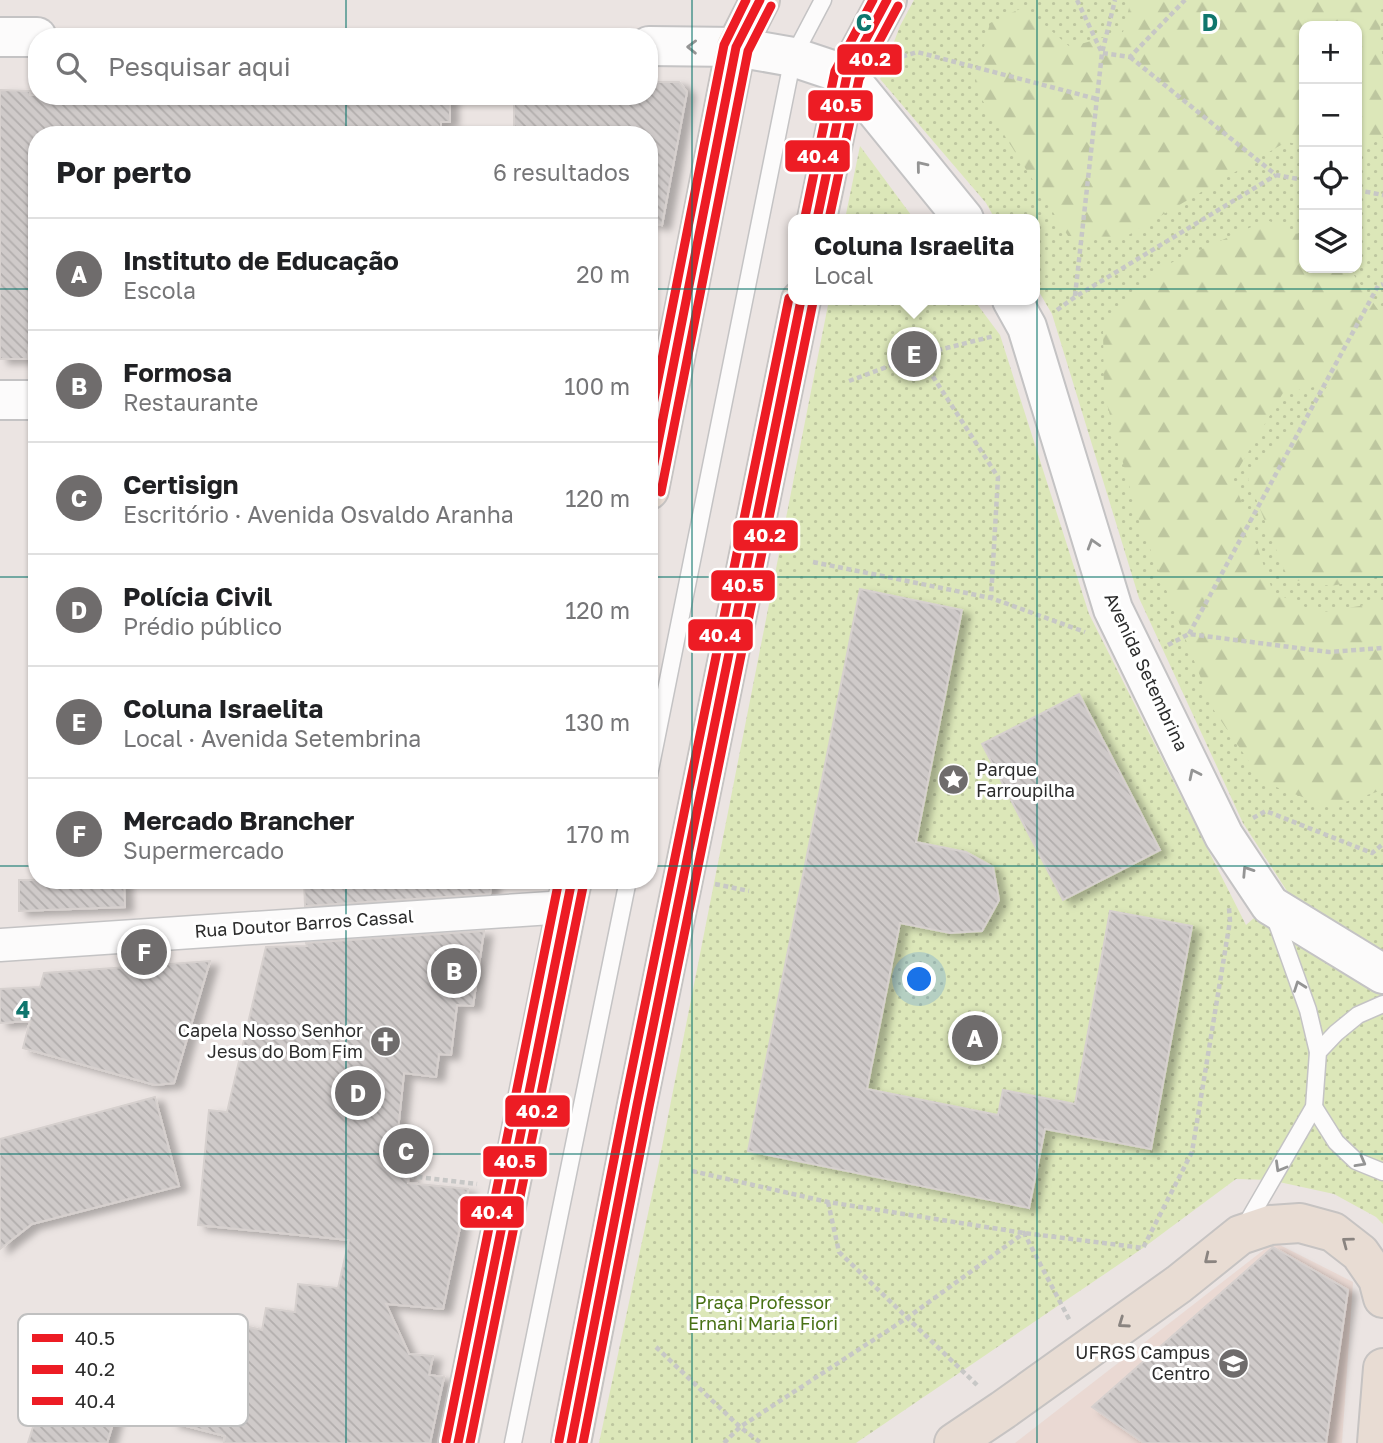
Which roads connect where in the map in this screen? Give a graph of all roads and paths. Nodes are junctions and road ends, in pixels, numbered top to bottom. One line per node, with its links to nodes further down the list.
1 (760, 0): 10 (main road)
2 (823, 0): 12 (lane)
3 (887, 0): 14 (main road)
4 (1077, 0): 11 (path)
5 (1115, 0): 11 (path)
6 (1185, 0): 13 (path)
7 (0, 37): 8 (street)
8 (28, 37)
9 (658, 46): 10 (street, one-way to 9)
10 (736, 47): 12 (street); 28 (main road)
11 (1102, 53): 13 (path); 15 (path)
12 (793, 57): 14 (street); 37 (lane)
13 (1130, 57): 16 (path)
14 (846, 75): 15 (path); 20 (main road); 21 (street, one-way to 14)
15 (1097, 99): 23 (path)
16 (1276, 175): 17 (path); 23 (path)
17 (1299, 179)
18 (1362, 191): 19 (path)
19 (1383, 195)
20 (818, 214)
21 (960, 214)
22 (1383, 284): 34 (path)
23 (1075, 297): 25 (path)
24 (800, 305): 65 (main road)
25 (1019, 314): 26 (path); 36 (street, Avenida Setembrina, one-way to 25)
26 (919, 355): 27 (path); 32 (path)
27 (849, 381)
28 (658, 399)
29 (0, 400): 30 (street)
30 (28, 400)
31 (813, 562): 32 (path)
32 (990, 598): 33 (path)
33 (1089, 633)
34 (1189, 634): 35 (path); 36 (path)
35 (1383, 648)
36 (1137, 659): 38 (street, Avenida Setembrina, one-way to 36)
37 (658, 730)
38 (1224, 836): 39 (path); 43 (street, Avenida Setembrina, one-way to 38)
39 (1383, 844)
40 (626, 889): 64 (lane)
41 (569, 894): 44 (street, Rua Doutor Barros Cassal); 63 (main road)
42 (1228, 897): 54 (path)
43 (1270, 905): 45 (street, Avenida Setembrina); 47 (lane, one-way to 43)
44 (0, 945)
45 (1383, 974)
46 (1383, 1004): 47 (lane)
47 (1318, 1052): 48 (lane)
48 (1314, 1107): 50 (lane, one-way to 50); 55 (lane, one-way to 55)
49 (692, 1171): 53 (path)
50 (1383, 1172)
51 (409, 1176): 52 (path)
52 (469, 1183)
53 (828, 1202): 54 (path); 57 (path)
54 (1024, 1233): 57 (path); 59 (path)
55 (1240, 1235): 56 (main road, one-way to 55); 59 (main road, one-way to 59)
56 (1383, 1298)
57 (906, 1318): 61 (path); 62 (path)
58 (656, 1347): 62 (path)
59 (1085, 1350): 61 (main road)
60 (1383, 1368): 69 (main road)
61 (1003, 1410): 68 (main road)
62 (740, 1427): 66 (path); 67 (path)
63 (458, 1443)
64 (513, 1443)
65 (570, 1443)
66 (724, 1443)
67 (761, 1443)
68 (954, 1443)
69 (1377, 1443)

